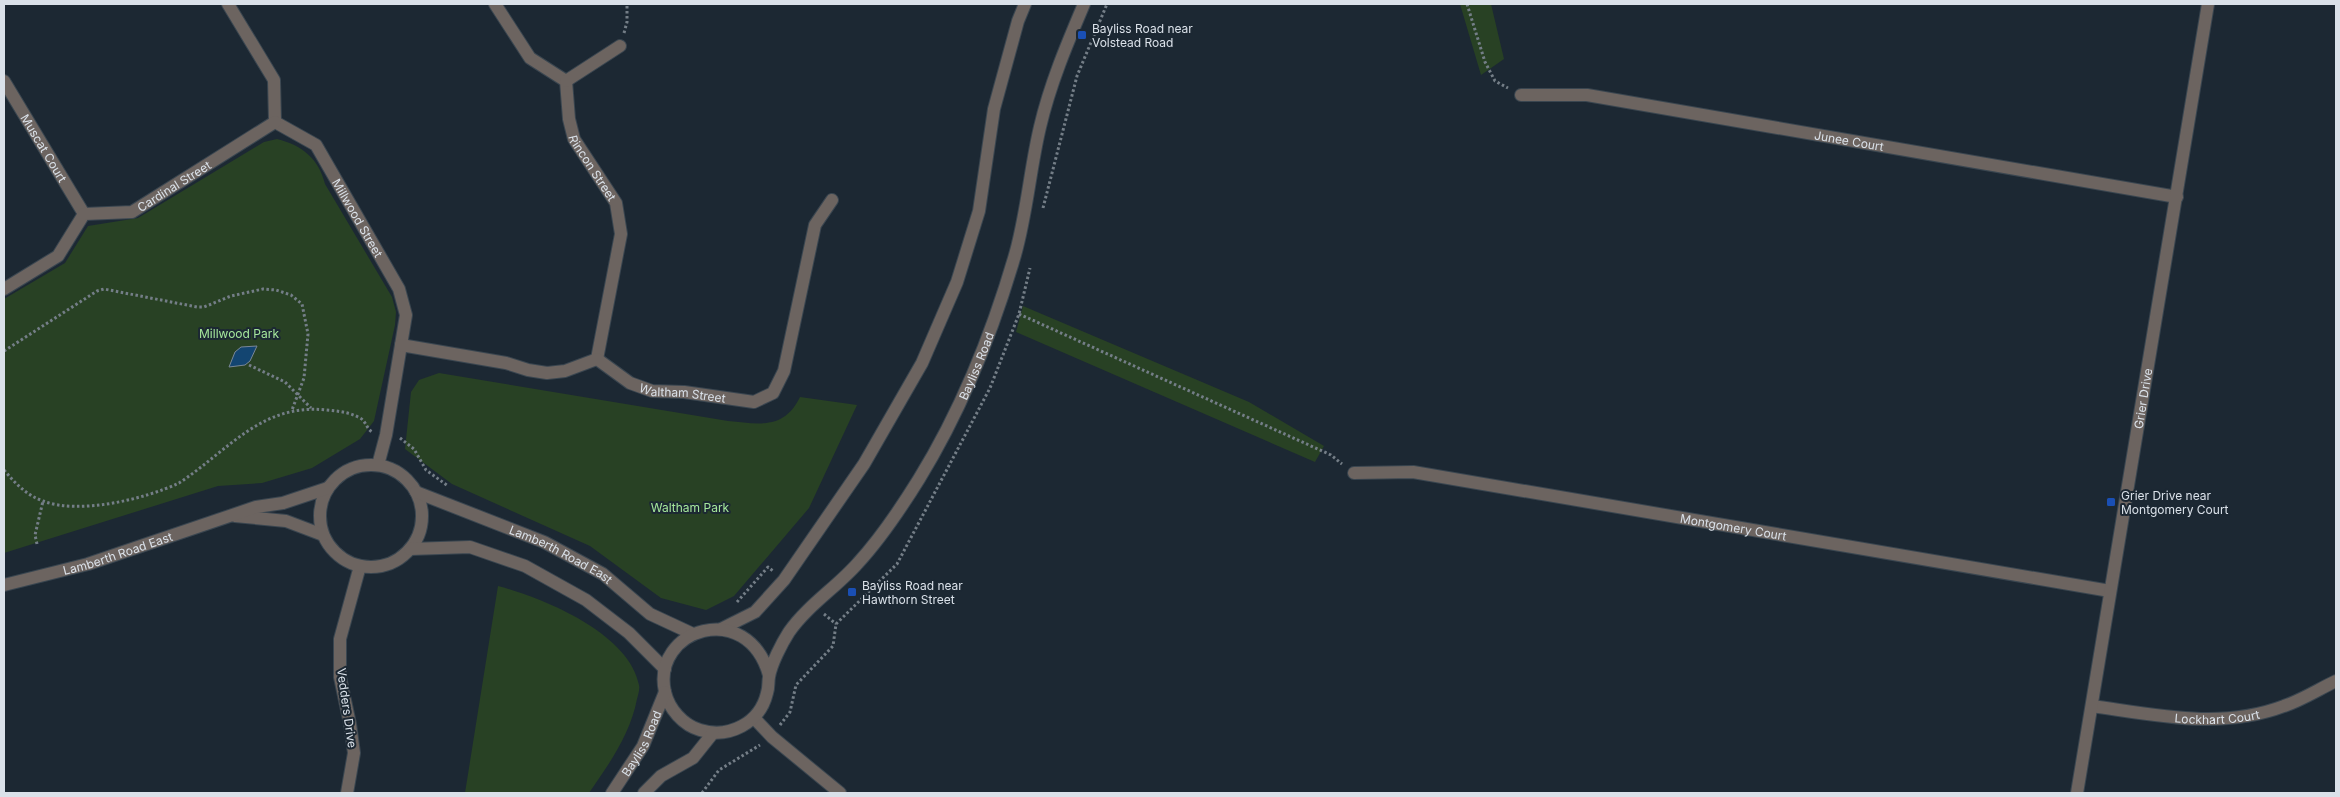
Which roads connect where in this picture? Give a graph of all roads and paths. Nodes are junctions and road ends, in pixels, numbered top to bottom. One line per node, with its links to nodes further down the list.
1 (228, 4): 12 (street)
2 (495, 4): 10 (street)
3 (627, 4): 8 (path)
4 (1025, 4): 37 (street, Bayliss Road)
5 (1084, 4): 40 (street, Bayliss Road)
6 (1467, 4): 11 (path)
7 (2208, 4): 13 (street, Grier Drive)
8 (620, 46): 10 (street)
9 (4, 80): 15 (street, Muscat Court)
10 (566, 81): 20 (street, Rincon Street)
11 (1521, 95): 13 (street, Junee Court)
12 (275, 122): 15 (street, Cardinal Street); 18 (street, Millwood Street)
13 (2177, 197): 36 (street, Grier Drive)
14 (832, 200): 20 (street, Waltham Street)
15 (84, 214): 16 (street)
16 (4, 289)
17 (1019, 314): 26 (path)
18 (401, 345): 20 (street); 25 (street, Millwood Street)
19 (4, 351): 22 (path)
20 (598, 359)
21 (249, 366): 22 (path)
22 (299, 394): 23 (path); 24 (path)
23 (311, 408)
24 (292, 411)
25 (378, 465): 27 (street, Lamberth Road East); 28 (street, Lamberth Road East)
26 (1354, 473): 36 (street, Montgomery Court)
27 (328, 488): 30 (street, Lamberth Road East); 31 (street)
28 (416, 492): 33 (street); 38 (street, Lamberth Road East)
29 (43, 501): 32 (path)
30 (230, 516): 31 (street, Lamberth Road East); 35 (street, Lamberth Road East)
31 (323, 535): 34 (street)
32 (37, 544)
33 (410, 549): 34 (street); 39 (street, Lamberth Road East)
34 (360, 566): 46 (street, Vedders Drive)
35 (4, 585)
36 (2110, 591): 43 (street, Grier Drive)
37 (721, 629): 38 (street, Bayliss Road); 40 (street, Bayliss Road)
38 (694, 634): 39 (street, Bayliss Road)
39 (666, 669): 42 (street, Bayliss Road)
40 (769, 675): 44 (street, Bayliss Road)
41 (2336, 681): 43 (street, Lockhart Court)
42 (665, 692): 45 (street, Bayliss Road); 47 (street, Bayliss Road)
43 (2092, 706): 50 (street, Grier Drive)
44 (754, 718): 45 (street, Bayliss Road); 49 (street)
45 (713, 733): 48 (street)
46 (347, 793)
47 (612, 793)
48 (644, 793)
49 (840, 793)
50 (2077, 793)

